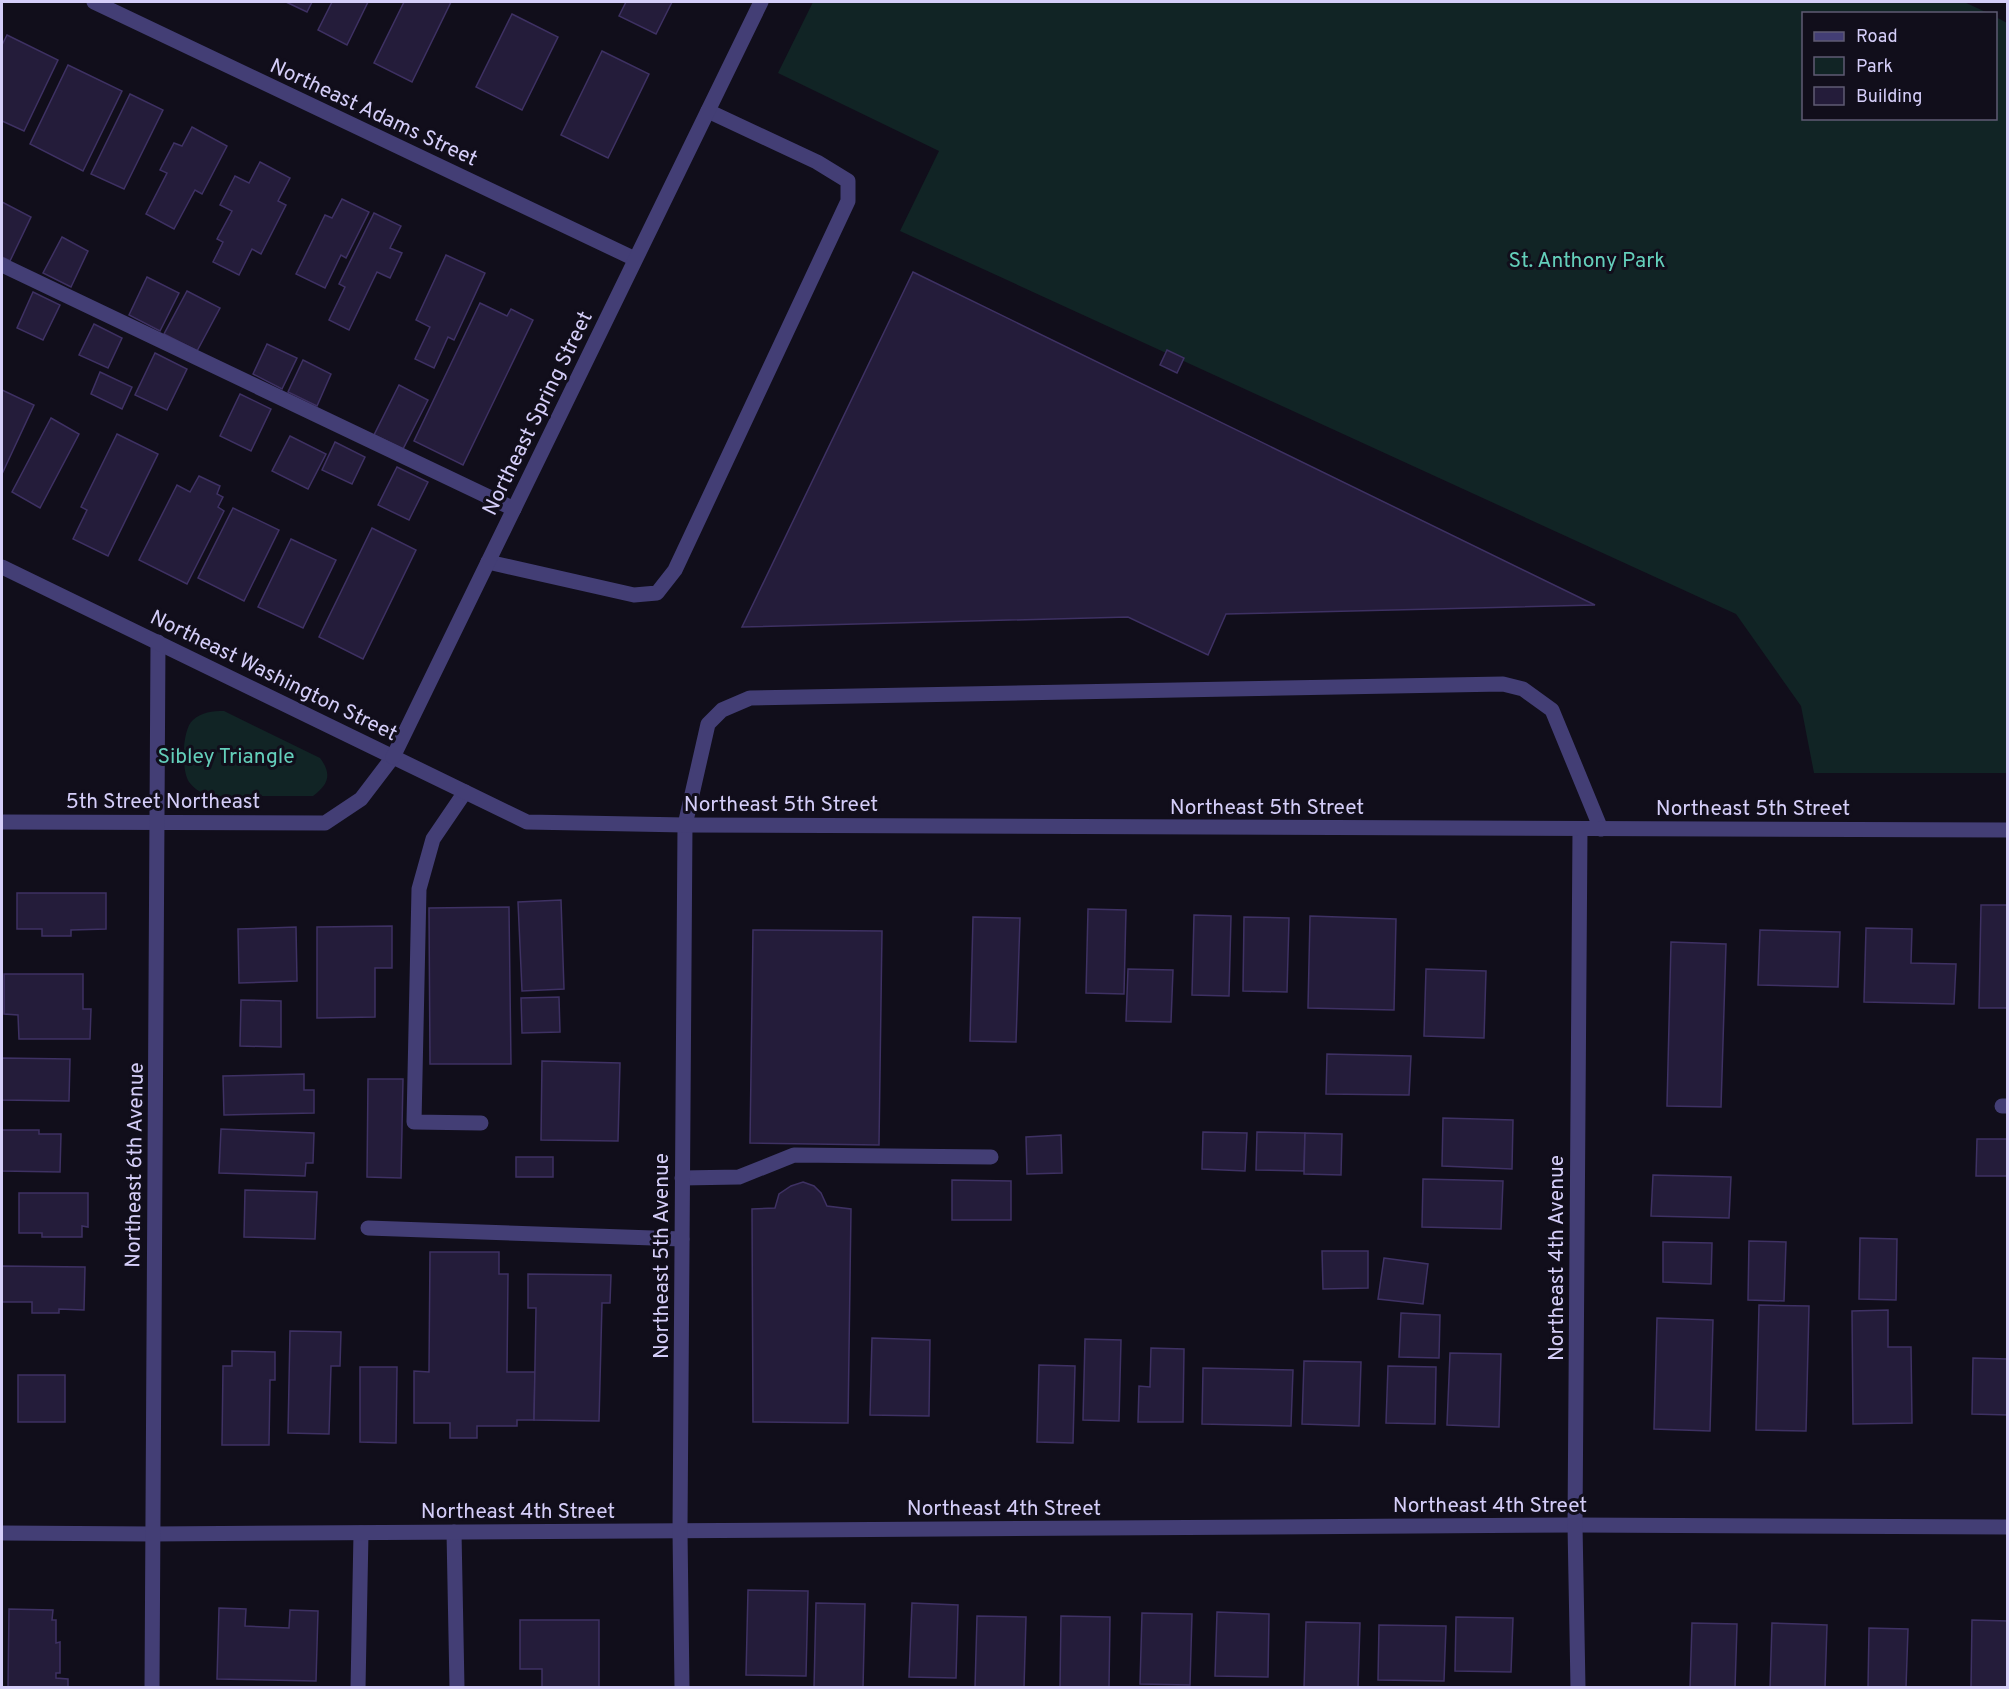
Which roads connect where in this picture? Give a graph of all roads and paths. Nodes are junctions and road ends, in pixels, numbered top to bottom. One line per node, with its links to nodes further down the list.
1 (94, 2): 4 (street, Northeast Adams Street)
2 (756, 3): 3 (street, Northeast Spring Street)
3 (708, 111): 4 (street, Northeast Spring Street); 7 (street)
4 (635, 260): 6 (street, Northeast Spring Street)
5 (2, 265): 6 (street)
6 (514, 509): 7 (street, Northeast Spring Street)
7 (488, 562): 10 (street, Northeast Spring Street)
8 (2, 567): 9 (street, Northeast Washington Street)
9 (158, 642): 10 (street, Northeast Washington Street); 14 (street, Northeast 6th Avenue)
10 (393, 757): 11 (street, Northeast Washington Street); 15 (street, Northeast Spring Street)
11 (465, 792): 13 (street, Northeast Washington Street); 20 (street)
12 (2, 822): 14 (street, 5th Street Northeast)
13 (527, 822): 16 (street, Northeast 5th Street)
14 (158, 823): 15 (street, 5th Street Northeast); 31 (street, Northeast 6th Avenue)
15 (325, 823)
16 (685, 825): 17 (street, Northeast 5th Street); 18 (street, Northeast 5th Avenue); 22 (street, Northeast 5th Avenue)
17 (1580, 829): 18 (street, Northeast 5th Street); 25 (street, Northeast 4th Avenue)
18 (1602, 829): 19 (street, Northeast 5th Street)
19 (2007, 830)
20 (481, 1123)
21 (991, 1157): 22 (street)
22 (682, 1178): 24 (street, Northeast 5th Avenue)
23 (368, 1228): 24 (street)
24 (681, 1239): 27 (street, Northeast 5th Avenue)
25 (1575, 1526): 26 (street, Northeast 4th Street); 27 (street, Northeast 4th Street); 36 (street, Northeast 4th Avenue)
26 (2007, 1527)
27 (680, 1531): 28 (street, Northeast 4th Street); 35 (street, Northeast 5th Avenue)
28 (454, 1532): 30 (street, Northeast 4th Street); 34 (street)
29 (2, 1533): 31 (street, Northeast 4th Street)
30 (361, 1533): 31 (street, Northeast 4th Street); 33 (street)
31 (152, 1534): 32 (street, Northeast 6th Avenue)
32 (152, 1688)
33 (358, 1688)
34 (457, 1688)
35 (682, 1688)
36 (1578, 1688)

